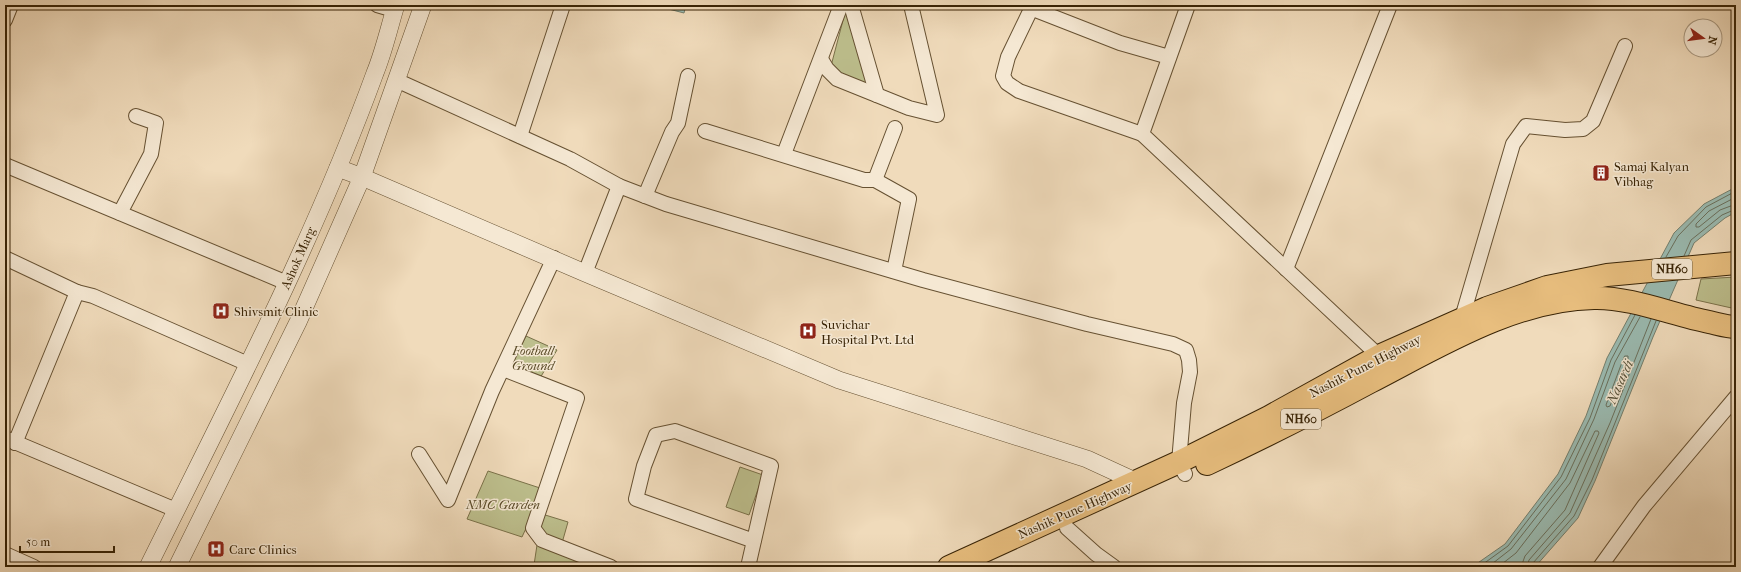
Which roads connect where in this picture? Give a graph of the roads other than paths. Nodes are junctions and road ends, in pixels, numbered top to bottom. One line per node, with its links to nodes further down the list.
1 (11, 5): 12 (street)
2 (377, 5): 11 (street)
3 (423, 5): 17 (street, Ashok Marg)
4 (563, 5): 23 (street)
5 (841, 5): 15 (street)
6 (851, 5): 18 (street)
7 (910, 5): 18 (street)
8 (1188, 5): 14 (street)
9 (1390, 5): 35 (street)
10 (1033, 7): 14 (street); 22 (street)
11 (395, 8): 26 (street, Ashok Marg)
12 (5, 20)
13 (1625, 46): 40 (street)
14 (1170, 57): 22 (street)
15 (821, 58): 18 (street); 24 (street)
16 (688, 76): 30 (street)
17 (396, 80): 23 (street); 27 (street, Ashok Marg)
18 (877, 95)
19 (136, 116): 31 (street)
20 (896, 128): 28 (street)
21 (705, 131): 24 (street)
22 (1142, 134): 35 (street)
23 (520, 136): 29 (street)
24 (784, 154): 28 (street)
25 (5, 165): 31 (street)
26 (338, 168): 27 (street); 38 (street, Ashok Marg)
27 (362, 176): 33 (street); 56 (street, Ashok Marg)
28 (875, 180): 36 (street)
29 (619, 186): 30 (street); 37 (street)
30 (645, 196): 36 (street)
31 (120, 213): 38 (street)
32 (5, 258): 39 (street)
33 (554, 258): 37 (street); 44 (street)
34 (1736, 263): 40 (highway, Nashik Pune Highway / NH60)
35 (1286, 269): 43 (street)
36 (894, 271): 48 (street)
37 (585, 273): 49 (street)
38 (287, 283): 42 (street, Ashok Marg)
39 (77, 292): 42 (street); 46 (street)
40 (1462, 318): 43 (highway, Nashik Pune Highway / NH60)
41 (1736, 327): 43 (highway, Nashik Pune Highway / NH60)
42 (248, 364): 50 (street, Ashok Marg)
43 (1384, 364): 48 (highway, Nashik Pune Highway / NH60)
44 (503, 369): 47 (street); 57 (street)
45 (1736, 397): 62 (street)
46 (10, 441): 50 (street)
47 (419, 454)
48 (1182, 468): 49 (highway, Nashik Pune Highway / NH60); 51 (highway, Nashik Pune Highway / NH60)
49 (1137, 482): 59 (highway, Nashik Pune Highway / NH60)
50 (176, 510): 55 (street, Ashok Marg)
51 (1067, 528): 60 (highway, Nashik Pune Highway / NH60); 61 (street)
52 (754, 541): 52 (street); 58 (street)
53 (5, 554): 54 (street)
54 (34, 567)
55 (148, 567)
56 (177, 567)
57 (611, 567)
58 (748, 567)
59 (949, 567)
60 (986, 567)
61 (1114, 567)
62 (1600, 567)

